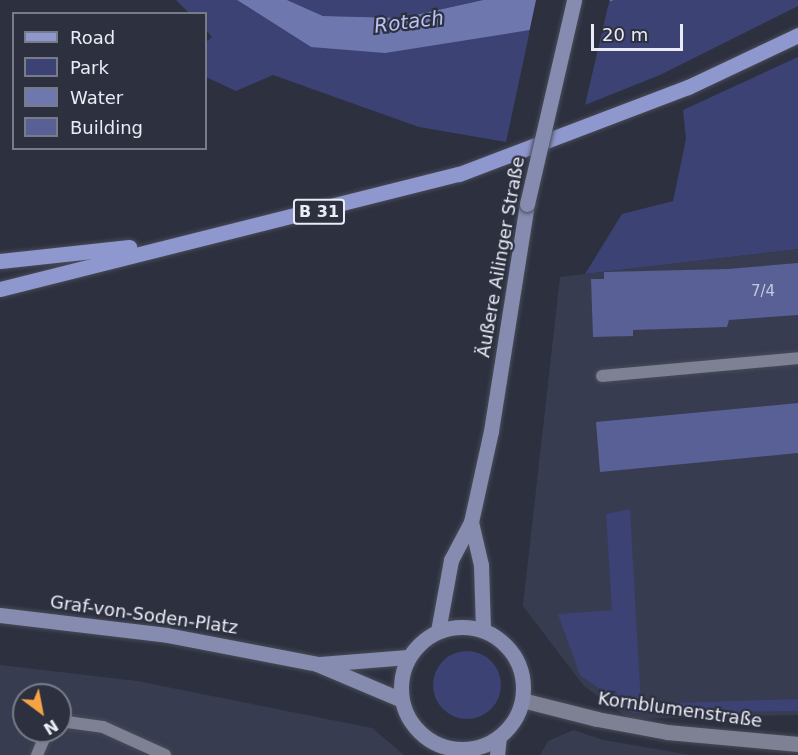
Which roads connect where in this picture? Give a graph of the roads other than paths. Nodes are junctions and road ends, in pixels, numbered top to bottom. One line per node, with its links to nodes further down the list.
1 (574, 0): 8 (main road, Äußere Ailinger Straße, bridge)
2 (798, 35): 3 (main road, B 31)
3 (176, 242): 4 (main road, B 31); 5 (main road, B 31)
4 (0, 261)
5 (0, 290)
6 (798, 358): 7 (lane)
7 (602, 376)
8 (471, 522): 10 (main road, Äußere Ailinger Straße); 11 (main road, Äußere Ailinger Straße)
9 (0, 615): 13 (main road, Graf-von-Soden-Platz)
10 (483, 630): 11 (main road); 15 (main road)
11 (438, 631): 12 (main road)
12 (408, 657): 13 (main road, Graf-von-Soden-Platz); 14 (main road)
13 (317, 664): 14 (main road, Graf-von-Soden-Platz)
14 (402, 700): 19 (main road)
15 (522, 700): 17 (main road); 18 (street, Kornblumenstraße)
16 (72, 723): 20 (lane)
17 (499, 737): 19 (main road); 21 (main road)
18 (798, 744)
19 (450, 751)
20 (165, 755)
21 (497, 755)

